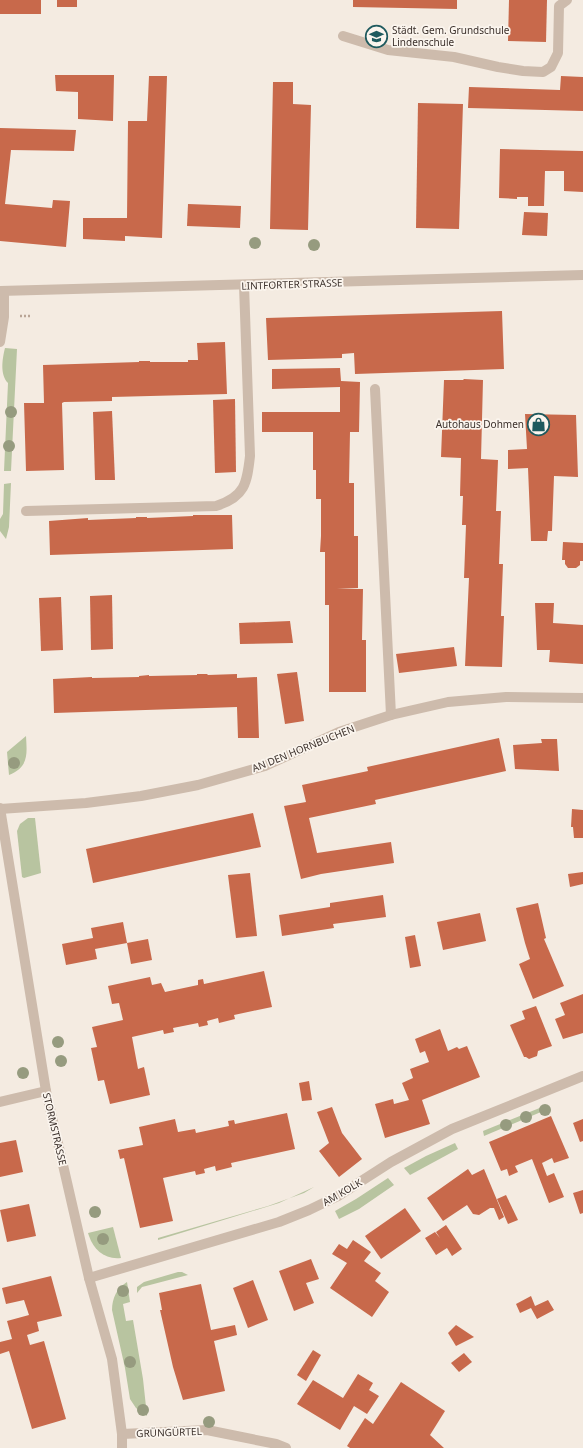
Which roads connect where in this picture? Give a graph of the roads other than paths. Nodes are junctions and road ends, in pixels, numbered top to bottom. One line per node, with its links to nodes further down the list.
1 (568, 0): 2 (street)
2 (343, 36)
3 (583, 275): 4 (street, LINTFORTER STRASSE)
4 (244, 285): 5 (street, LINTFORTER STRASSE); 8 (street)
5 (2, 291): 6 (street)
6 (0, 342)
7 (375, 389): 10 (street)
8 (26, 511)
9 (583, 698): 10 (street, AN DEN HORNBUCHEN)
10 (391, 715): 11 (street, AN DEN HORNBUCHEN)
11 (0, 808): 12 (street, STORMSTRASSE)
12 (4, 861): 14 (street, STORMSTRASSE)
13 (583, 1076): 16 (street, AM KOLK)
14 (46, 1091): 15 (street); 16 (street, STORMSTRASSE)
15 (0, 1102)
16 (89, 1278): 17 (street, STORMSTRASSE)
17 (122, 1434): 18 (street, STORMSTRASSE); 19 (street, GRÜNGÜRTEL)
18 (122, 1448)
19 (286, 1448)

